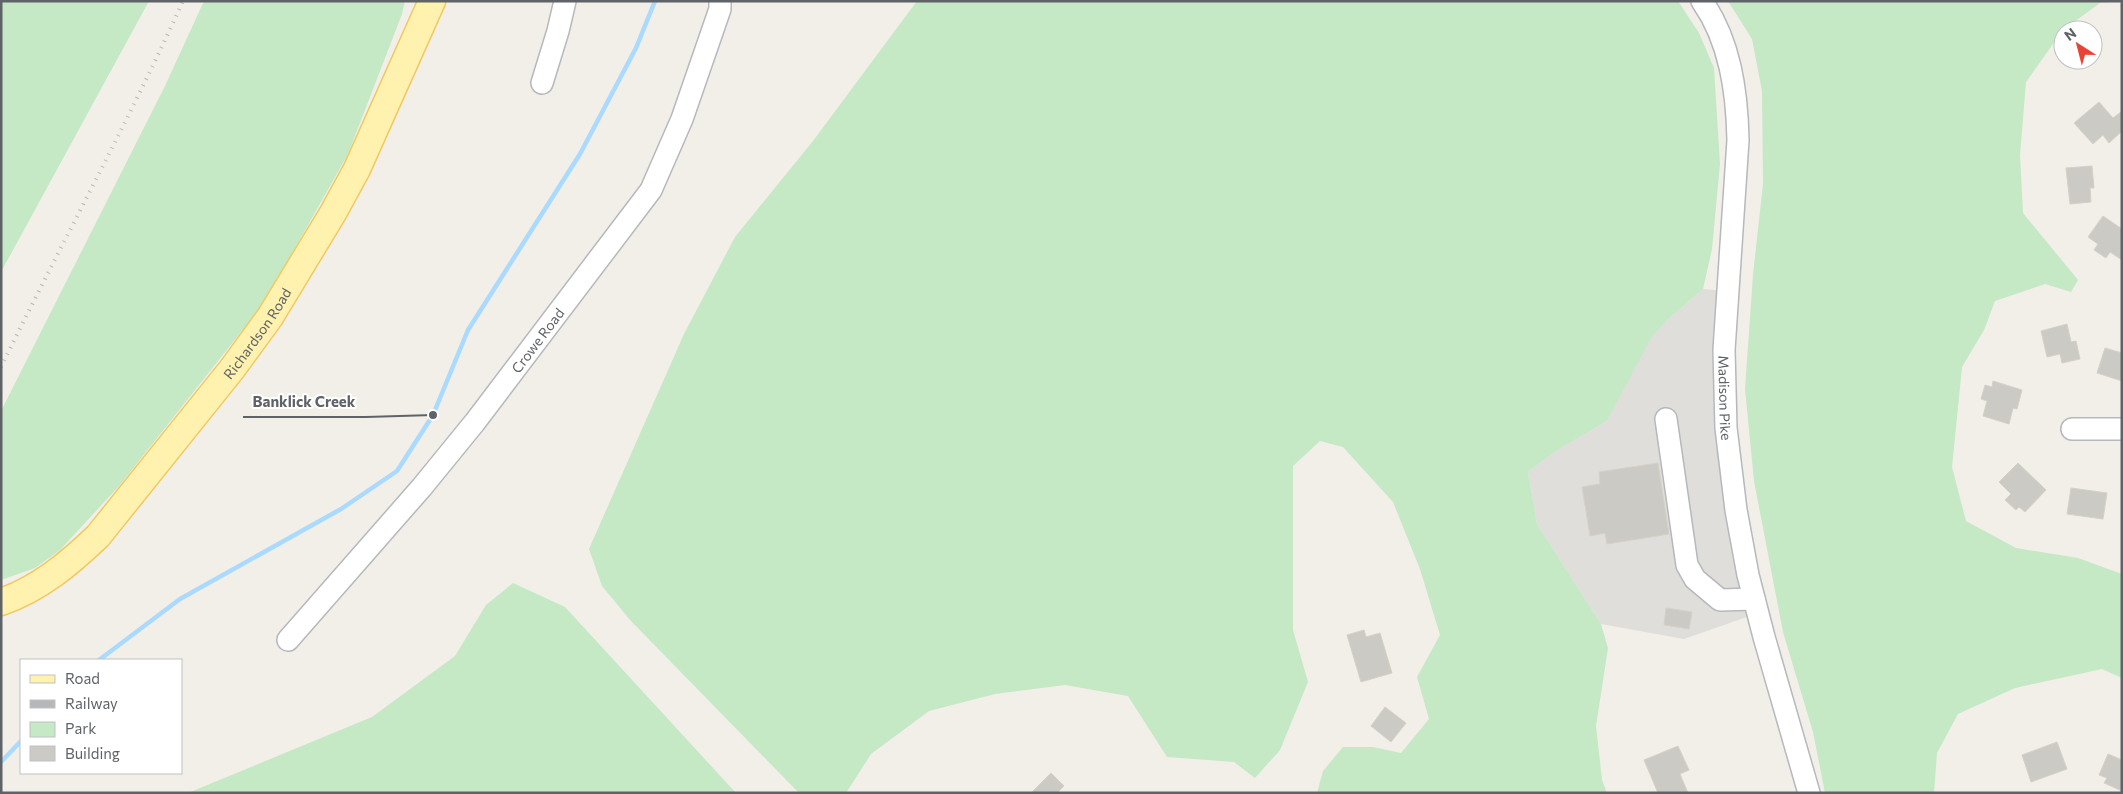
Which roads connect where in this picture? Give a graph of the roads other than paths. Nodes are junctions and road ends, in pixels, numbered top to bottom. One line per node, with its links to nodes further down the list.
1 (432, 1): 10 (main road, Richardson Road)
2 (565, 1): 5 (street)
3 (720, 1): 11 (street, Crowe Road)
4 (1702, 1): 9 (street, Madison Pike)
5 (542, 83)
6 (1666, 419): 9 (street)
7 (2072, 429): 8 (street)
8 (2122, 429)
9 (1754, 599): 12 (street, Madison Pike)
10 (1, 602)
11 (288, 640)
12 (1809, 793)

